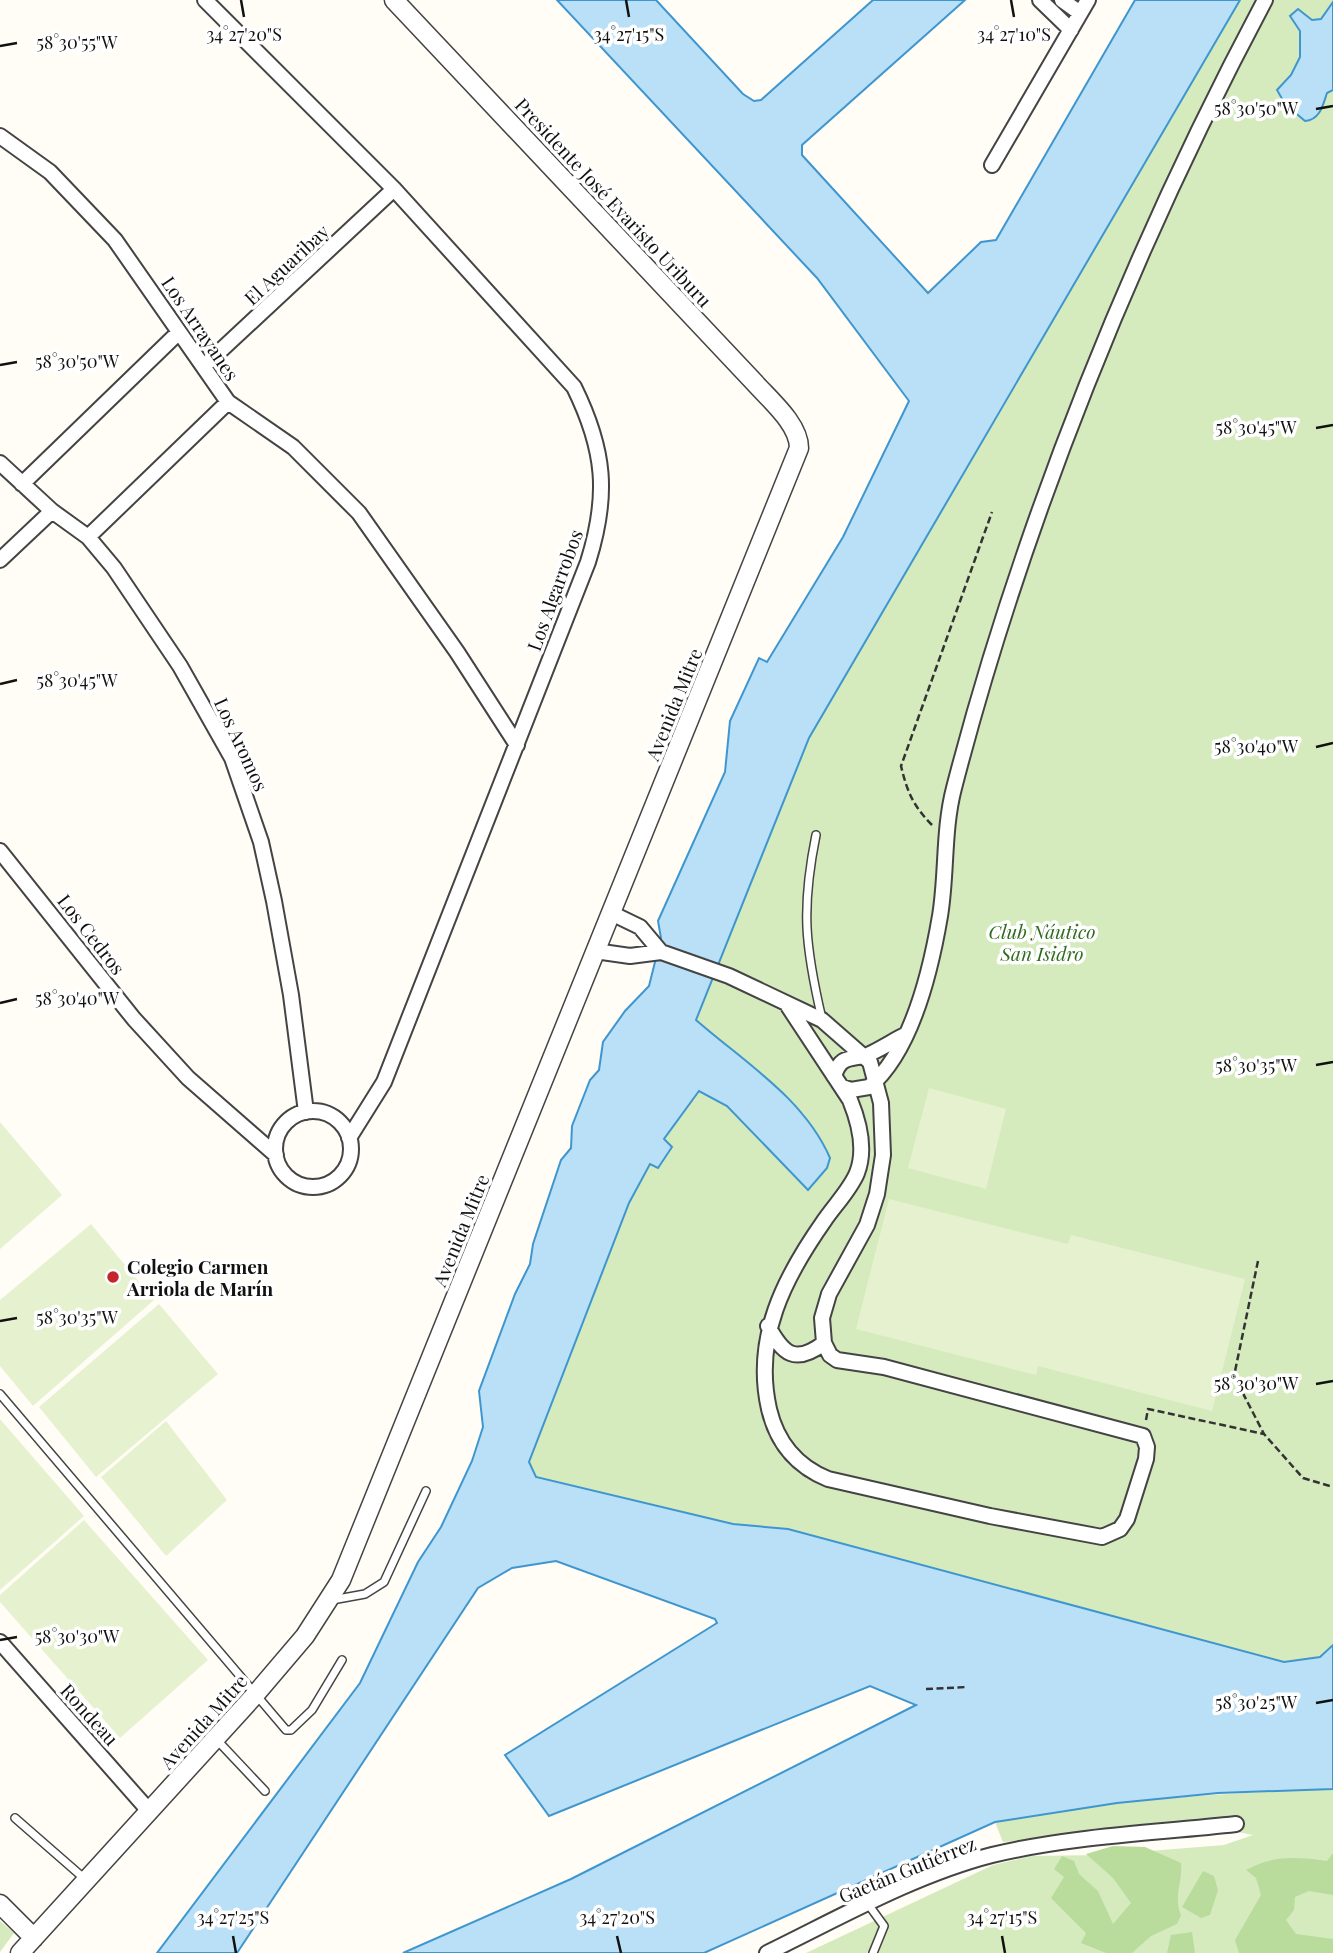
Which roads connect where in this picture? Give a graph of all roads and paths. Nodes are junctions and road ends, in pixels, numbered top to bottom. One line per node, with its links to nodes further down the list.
1 (205, 0): 11 (street, Los Algarrobos)
2 (394, 0): 15 (street, Presidente José Evaristo Uriburu)
3 (1040, 0): 8 (street)
4 (1062, 0): 7 (street)
5 (1088, 0): 7 (street)
6 (1265, 0): 23 (street)
7 (1080, 13): 8 (street)
8 (1071, 30): 10 (street)
9 (0, 136): 12 (street, Los Arrayanes)
10 (992, 165)
11 (394, 189): 13 (street, El Aguaribay); 22 (street, Los Algarrobos)
12 (178, 332): 13 (street, Los Arrayanes); 17 (street)
13 (204, 366): 14 (street, Los Arrayanes)
14 (228, 402): 20 (street); 22 (street, Los Arrayanes)
15 (799, 438): 26 (street, Avenida Mitre)
16 (0, 463): 17 (street, Los Aromos)
17 (22, 484): 18 (street, Los Aromos)
18 (52, 511): 20 (street, Los Aromos); 21 (street)
19 (992, 512): 23 (path)
20 (88, 537): 35 (street, Los Aromos)
21 (0, 560)
22 (517, 745): 36 (street, Los Algarrobos)
23 (947, 834): 31 (street)
24 (816, 835): 30 (lane)
25 (0, 851): 37 (street, Los Cedros)
26 (611, 913): 27 (street, Avenida Mitre); 28 (street)
27 (595, 951): 28 (street); 46 (street, Avenida Mitre)
28 (665, 953): 29 (street)
29 (788, 1006): 30 (street); 34 (street)
30 (822, 1020): 32 (street)
31 (905, 1035): 32 (street); 33 (street)
32 (864, 1056): 33 (street); 34 (street)
33 (876, 1081): 34 (street); 40 (street)
34 (838, 1082): 39 (street)
35 (306, 1112): 36 (street); 37 (street)
36 (349, 1138): 37 (street, Los Cedros)
37 (276, 1156)
38 (1258, 1261): 42 (path)
39 (768, 1326): 40 (street); 43 (street)
40 (824, 1343): 43 (street)
41 (0, 1394): 51 (lane)
42 (1264, 1434): 43 (path); 44 (path)
43 (1143, 1436)
44 (1333, 1487)
45 (426, 1491): 46 (lane)
46 (328, 1601): 51 (street, Avenida Mitre)
47 (0, 1642): 54 (street, Rondeau)
48 (342, 1660): 51 (lane)
49 (967, 1687): 50 (path)
50 (926, 1689)
51 (254, 1696): 52 (street, Avenida Mitre)
52 (216, 1739): 53 (lane); 54 (street, Avenida Mitre)
53 (265, 1791)
54 (150, 1812): 57 (street, Avenida Mitre)
55 (15, 1818): 57 (lane)
56 (1236, 1824): 59 (street, Gaetán Gutiérrez)
57 (86, 1881): 60 (street, Avenida Mitre)
58 (0, 1904): 60 (street)
59 (868, 1904): 61 (street, Gaetán Gutiérrez); 62 (lane)
60 (25, 1948)
61 (767, 1953)
62 (873, 1953)

